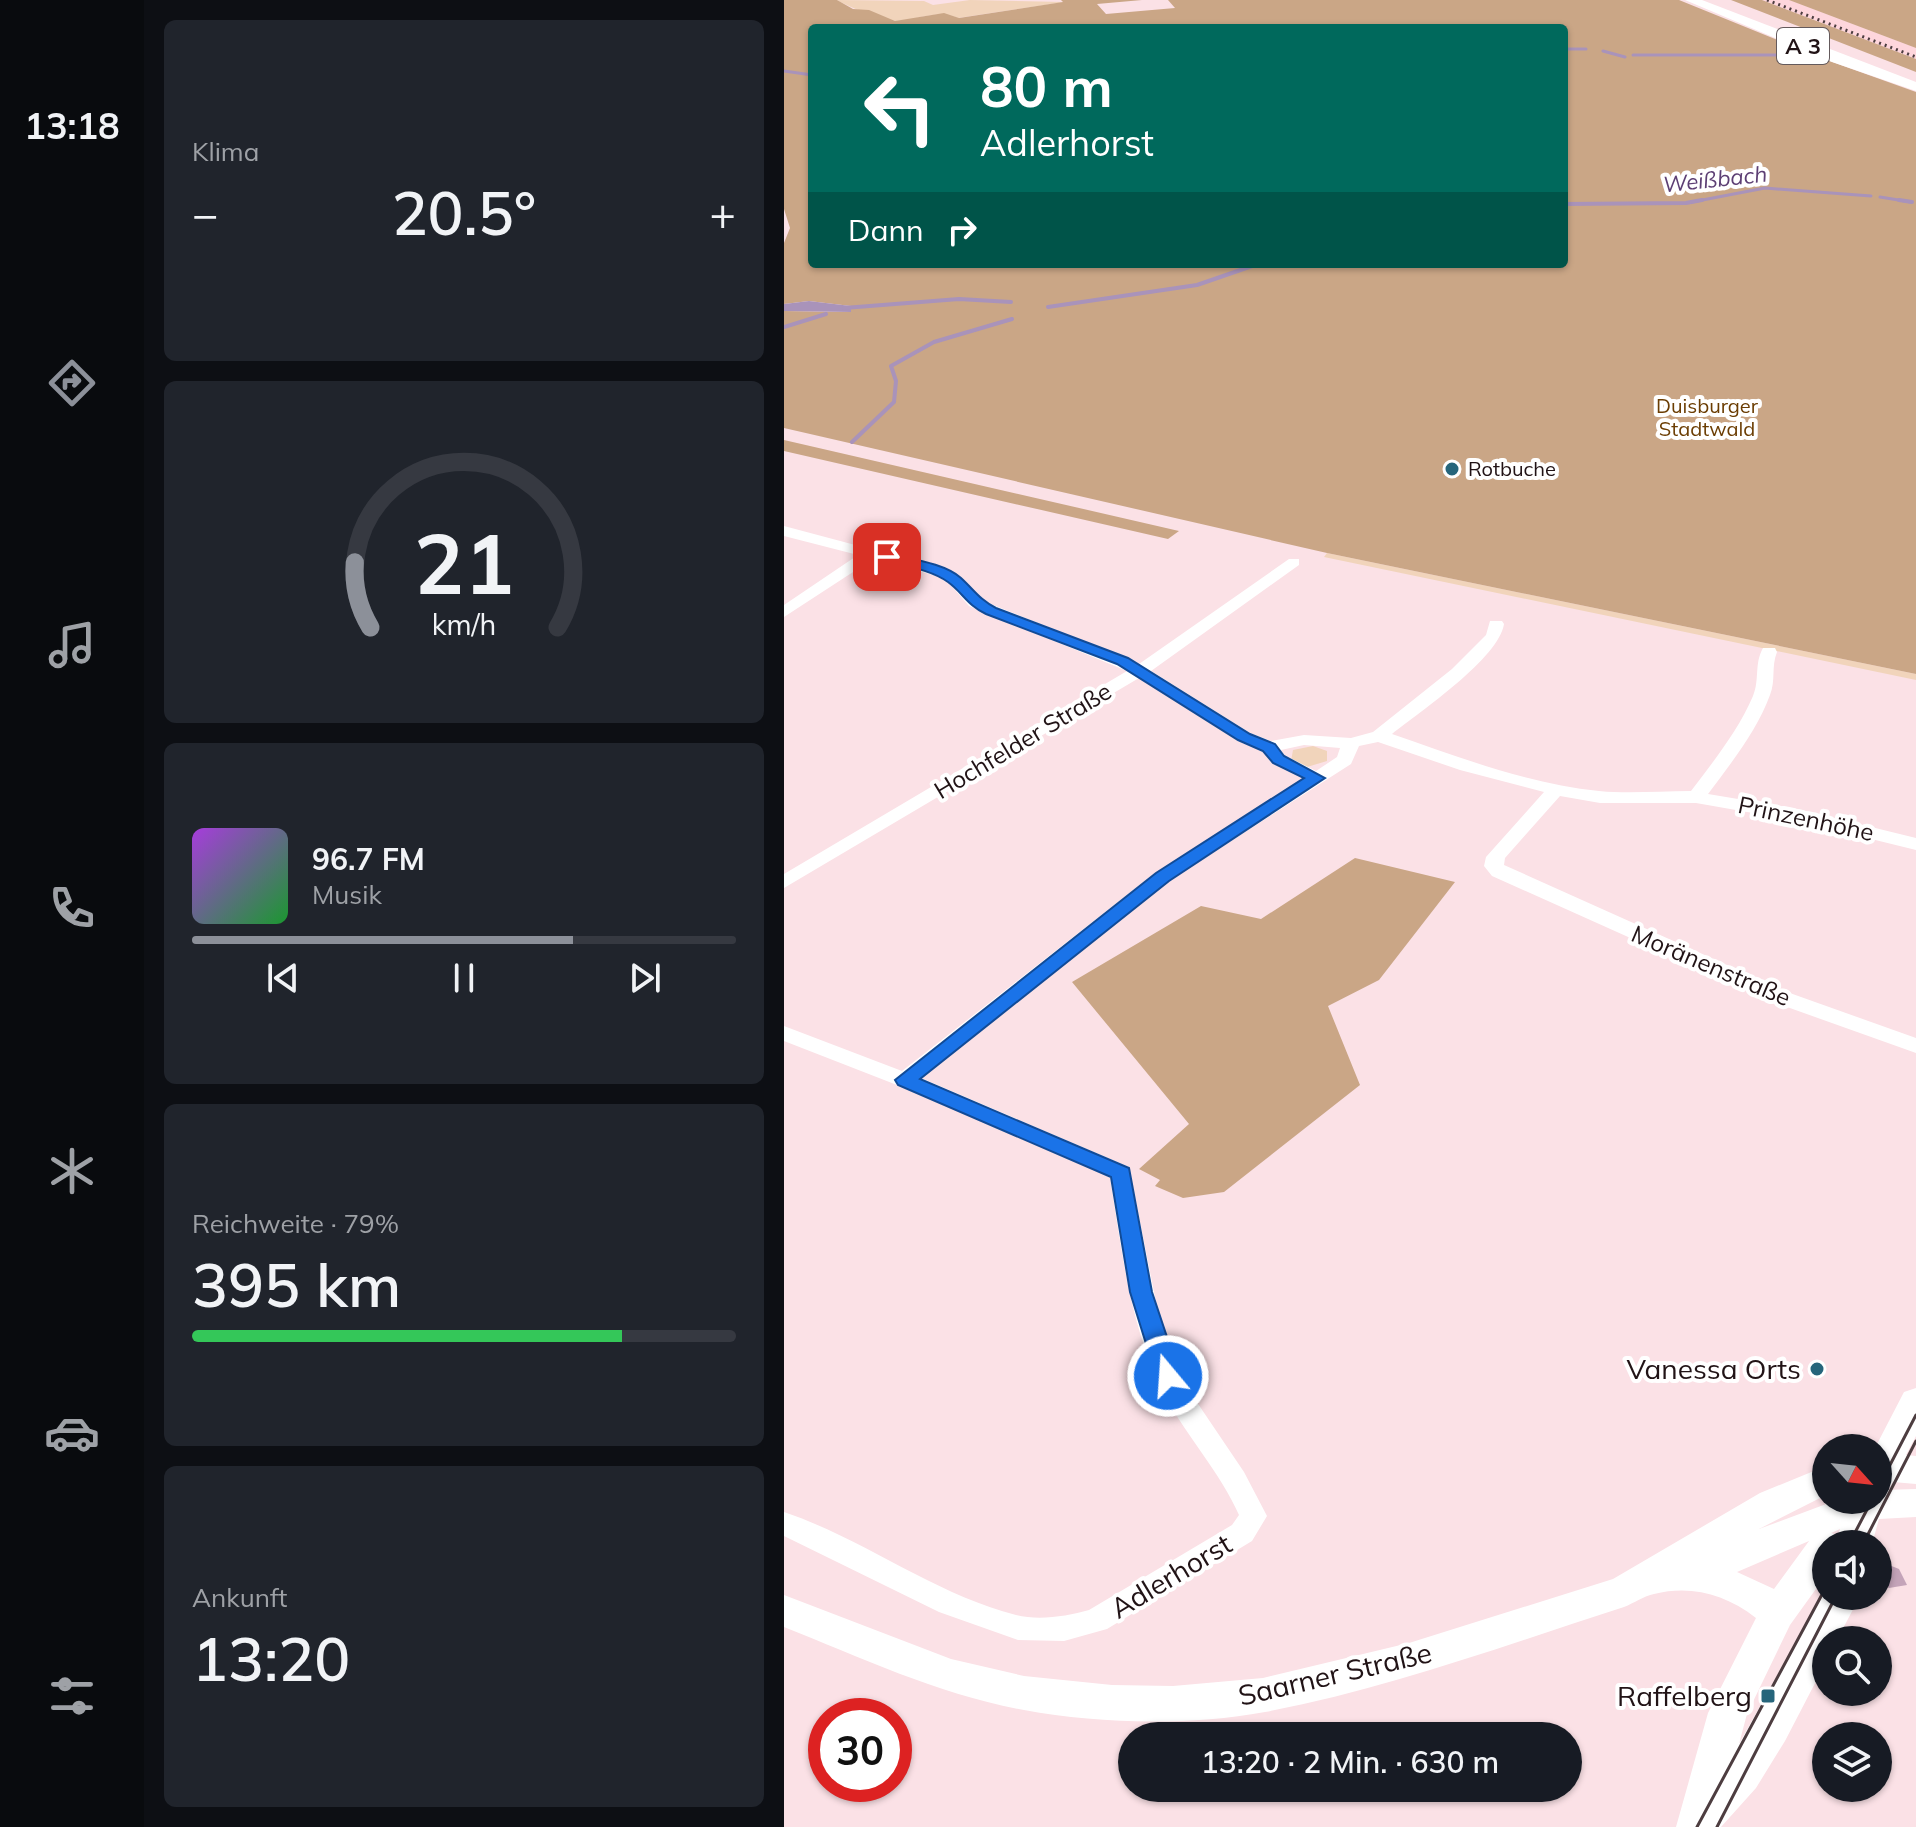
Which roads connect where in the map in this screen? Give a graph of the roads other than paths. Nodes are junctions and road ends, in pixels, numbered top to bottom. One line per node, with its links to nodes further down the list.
1 (1691, 0): 4 (highway, A 3)
2 (1718, 0): 3 (highway, A 3)
3 (1916, 77)
4 (1916, 87)
5 (784, 531): 6 (street)
6 (872, 553): 8 (street); 11 (street)
7 (1294, 562): 11 (street, Hochfelder Straße)
8 (784, 612)
9 (1496, 624): 12 (street)
10 (1769, 652): 17 (street, Prinzenhöhe)
11 (1138, 672): 14 (street); 19 (street, Hochfelder Straße)
12 (1379, 736): 13 (street); 16 (street, Prinzenhöhe)
13 (1351, 743): 14 (street); 15 (street)
14 (1269, 747): 15 (street)
15 (1317, 778): 22 (street)
16 (1556, 790): 17 (street, Prinzenhöhe); 21 (street, Moränenstraße)
17 (1696, 797): 18 (street, Prinzenhöhe)
18 (1916, 844)
19 (784, 882)
20 (784, 1033): 22 (street, Adlerhorst)
21 (1916, 1046)
22 (905, 1080): 30 (street, Adlerhorst)
23 (1916, 1401): 24 (main road)
24 (1892, 1455)
25 (1812, 1487): 34 (main road, Saarner Straße)
26 (1892, 1487): 27 (main road, Saarner Straße)
27 (1916, 1503)
28 (1817, 1514): 33 (main road, Saarner Straße)
29 (1853, 1514): 31 (main road)
30 (784, 1523)
31 (1839, 1530)
32 (1812, 1566): 37 (main road)
33 (1696, 1574): 34 (main road, Saarner Straße); 37 (main road)
34 (1649, 1580): 36 (main road, Saarner Straße)
35 (1834, 1610): 38 (main road)
36 (784, 1611)
37 (1777, 1614): 38 (main road)
38 (1699, 1823)

